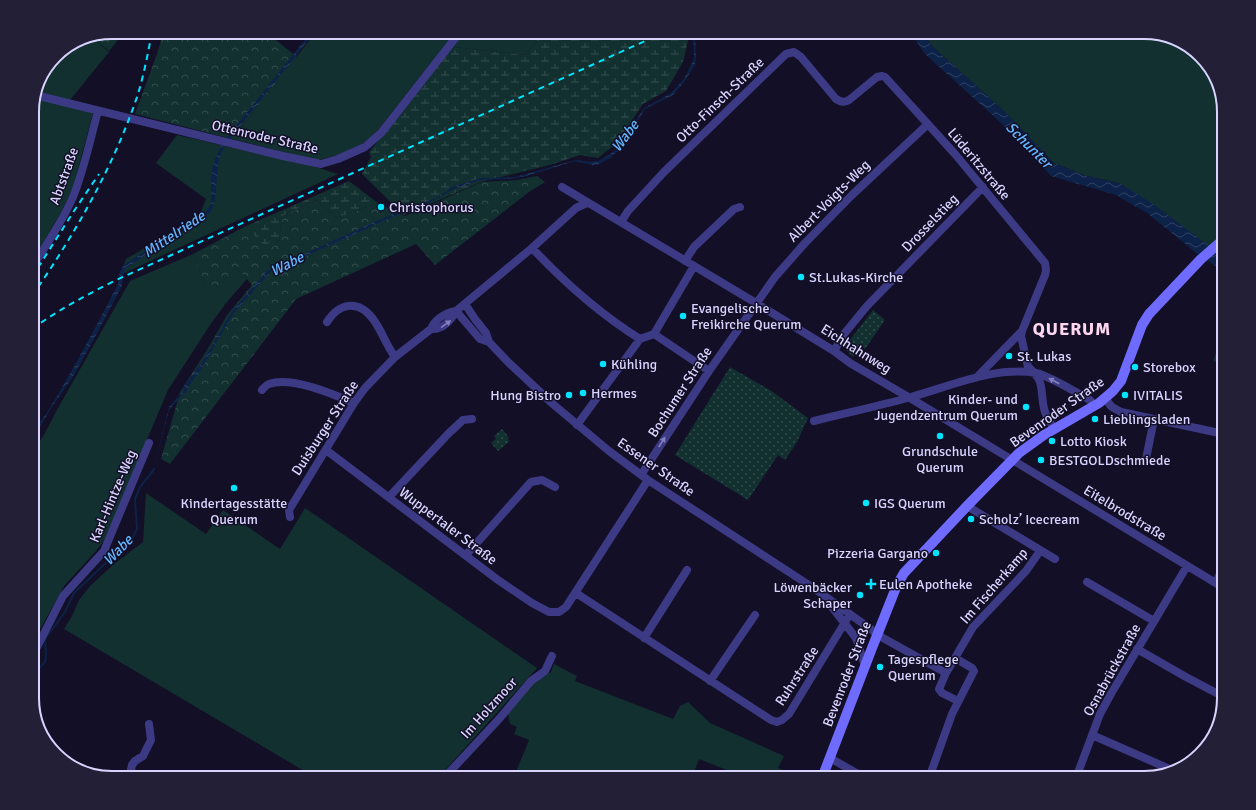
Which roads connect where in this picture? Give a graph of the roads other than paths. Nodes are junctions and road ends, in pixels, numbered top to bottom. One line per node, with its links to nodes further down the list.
1 (454, 39): 4 (street, Ottenroder Straße)
2 (882, 76): 5 (street, Lüderitzstraße); 10 (street, Otto-Finsch-Straße)
3 (41, 96): 4 (street, Ottenroder Straße)
4 (98, 111): 13 (street, Abtstraße)
5 (928, 124): 7 (street, Lüderitzstraße); 16 (street, Albert-Voigts-Weg)
6 (562, 187): 8 (street, Eichhahnweg)
7 (982, 187): 20 (street, Lüderitzstraße); 24 (street, Drosselstieg)
8 (587, 203): 10 (street, Eichhahnweg); 12 (street, Duisburger Straße)
9 (740, 207): 14 (street)
10 (621, 222): 14 (street, Eichhahnweg)
11 (1217, 244): 31 (main road, Bevenroder Straße)
12 (532, 248): 17 (street, Duisburger Straße); 22 (street)
13 (39, 256)
14 (685, 261): 15 (street, Eichhahnweg)
15 (694, 266): 16 (street, Eichhahnweg); 21 (street)
16 (756, 303): 24 (street, Eichhahnweg); 26 (street, Bochumer Straße)
17 (465, 304): 18 (street, Duisburger Straße); 23 (street, Essener Straße)
18 (456, 311): 23 (street, Essener Straße); 25 (street, Duisburger Straße)
19 (327, 322): 25 (street)
20 (1022, 331): 27 (street); 28 (street)
21 (654, 334): 22 (street); 26 (street)
22 (640, 339): 37 (street)
23 (489, 342): 37 (street, Essener Straße)
24 (834, 351): 30 (street, Eichhahnweg)
25 (395, 357): 32 (street, Duisburger Straße)
26 (709, 372): 44 (street, Bochumer Straße, one-way to 26)
27 (1036, 373): 28 (street); 33 (street, one-way to 27); 38 (street)
28 (977, 378): 30 (street)
29 (262, 390): 32 (street)
30 (910, 398): 36 (street); 43 (street, Eichhahnweg)
31 (1105, 399): 33 (main road, Bevenroder Straße); 34 (street)
32 (354, 403): 41 (street, Duisburger Straße)
33 (1094, 406): 38 (main road, Bevenroder Straße)
34 (1154, 419): 39 (street); 42 (street)
35 (472, 420): 46 (street)
36 (814, 421)
37 (577, 425): 44 (street, Essener Straße)
38 (1054, 429): 43 (main road, Bevenroder Straße)
39 (1217, 432)
40 (149, 443): 65 (street, Karl-Hintze-Weg)
41 (326, 450): 46 (street, Wuppertaler Straße); 48 (street, Duisburger Straße)
42 (1146, 459)
43 (1012, 460): 47 (main road, Bevenroder Straße); 52 (street, Eitelbrodstraße)
44 (644, 478): 56 (street, Bochumer Straße); 57 (street, Essener Straße)
45 (555, 487): 50 (street)
46 (389, 497): 50 (street, Wuppertaler Straße)
47 (967, 506): 49 (street); 63 (main road, Bevenroder Straße)
48 (290, 517)
49 (1040, 551): 51 (street); 68 (street, Im Fischerkamp)
50 (466, 555): 58 (street, Wuppertaler Straße)
51 (1055, 559)
52 (1187, 566): 55 (street, Eitelbrodstraße); 61 (street, Osnabrückstraße)
53 (687, 570): 64 (street)
54 (1087, 582): 61 (street, Osnabrückstraße)
55 (1216, 583)
56 (576, 593): 58 (street, Bochumer Straße); 64 (street, Ruhrstraße)
57 (823, 595): 59 (street, Essener Straße); 62 (street, Essener Straße)
58 (559, 612)
59 (850, 614): 62 (street, Ruhrstraße); 63 (street, Essener Straße)
60 (755, 615): 71 (street)
61 (1154, 621): 66 (street, Osnabrückstraße)
62 (845, 624): 69 (street, Essener Straße); 71 (street, Ruhrstraße)
63 (877, 634): 69 (main road, Bevenroder Straße); 70 (street)
64 (644, 638): 71 (street, Ruhrstraße)
65 (39, 643)
66 (1137, 649): 72 (street); 75 (street, Osnabrückstraße)
67 (552, 656): 79 (street, Im Holzmoor)
68 (955, 658): 70 (street, Im Fischerkamp); 73 (street)
69 (865, 666): 76 (main road, Bevenroder Straße)
70 (946, 673): 73 (street, Im Fischerkamp)
71 (710, 681)
72 (1217, 693)
73 (958, 701): 82 (street)
74 (149, 724): 78 (street)
75 (1092, 735): 77 (street); 83 (street, Osnabrückstraße)
76 (830, 758): 80 (main road, Bevenroder Straße); 81 (street)
77 (1166, 768)
78 (130, 771)
79 (451, 771)
80 (825, 771)
81 (853, 771)
82 (932, 771)
83 (1079, 771)

